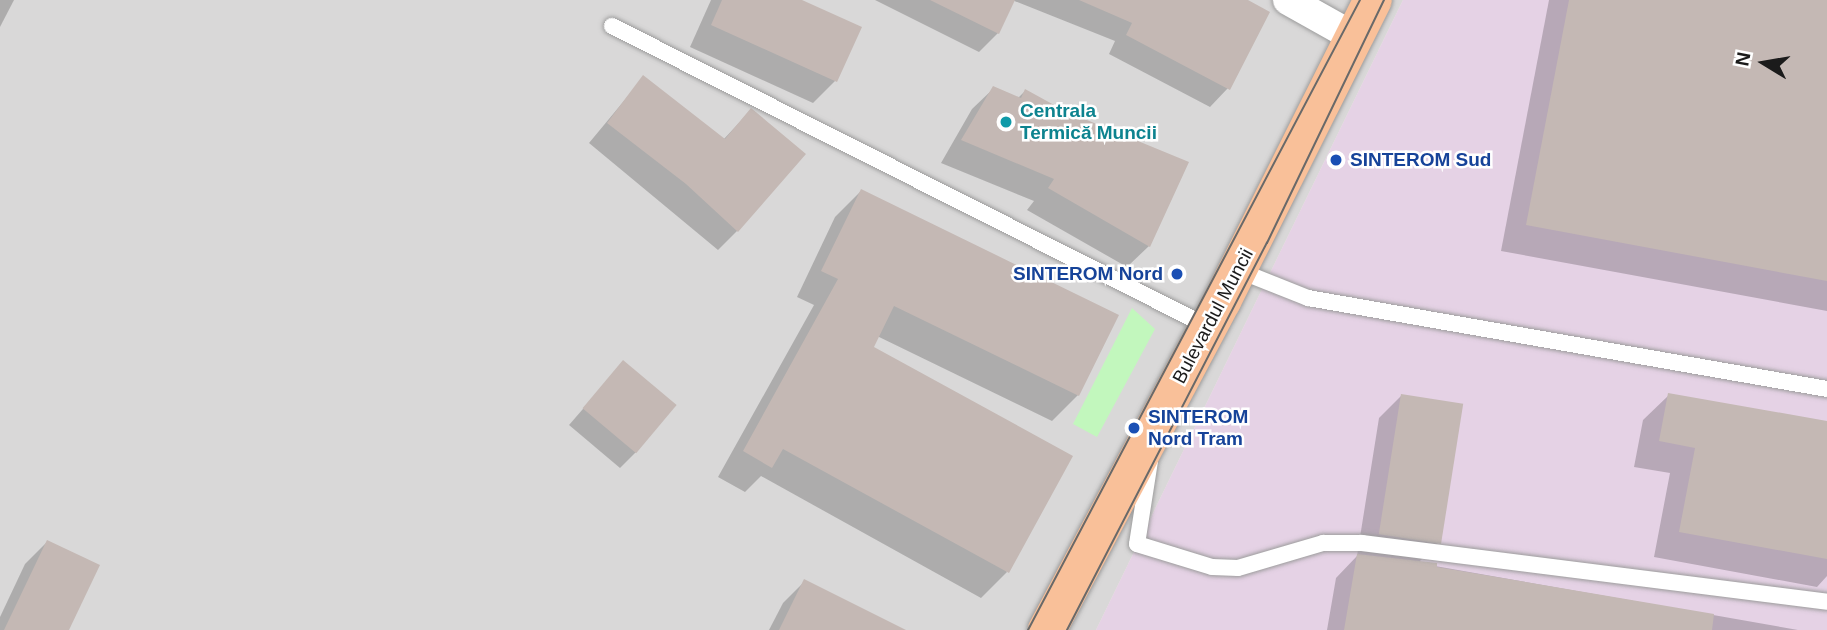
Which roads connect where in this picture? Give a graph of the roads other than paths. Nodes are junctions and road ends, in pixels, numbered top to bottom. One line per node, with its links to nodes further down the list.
1 (1288, 0): 4 (street)
2 (1373, 0): 4 (main road, Bulevardul Muncii)
3 (612, 26): 6 (lane)
4 (1354, 37): 5 (main road, Bulevardul Muncii)
5 (1231, 266): 6 (main road, Bulevardul Muncii); 7 (lane)
6 (1209, 327): 8 (main road, Bulevardul Muncii)
7 (1827, 389)
8 (1138, 457): 9 (lane); 10 (main road, Bulevardul Muncii)
9 (1827, 601)
10 (1047, 630)

